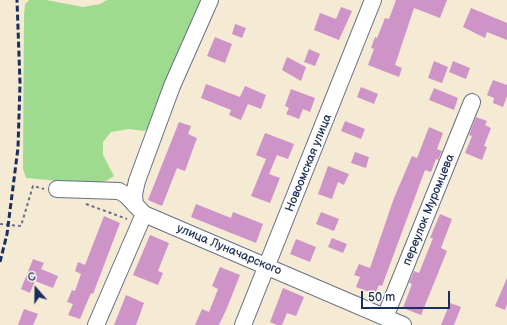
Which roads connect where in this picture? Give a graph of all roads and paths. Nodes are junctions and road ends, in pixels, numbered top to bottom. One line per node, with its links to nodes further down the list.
1 (210, 0): 6 (street)
2 (373, 0): 8 (street, Новоомская улица)
3 (472, 102): 9 (street, переулок Муромцева)
4 (52, 190): 6 (street, улица Луначарского); 7 (path)
5 (82, 203): 6 (path)
6 (139, 210): 8 (street, улица Луначарского); 10 (street)
7 (0, 224)
8 (268, 266): 9 (street, улица Луначарского); 11 (street, Новоомская улица)
9 (385, 317): 12 (street, улица Луначарского)
10 (96, 325)
11 (243, 325)
12 (404, 325)

